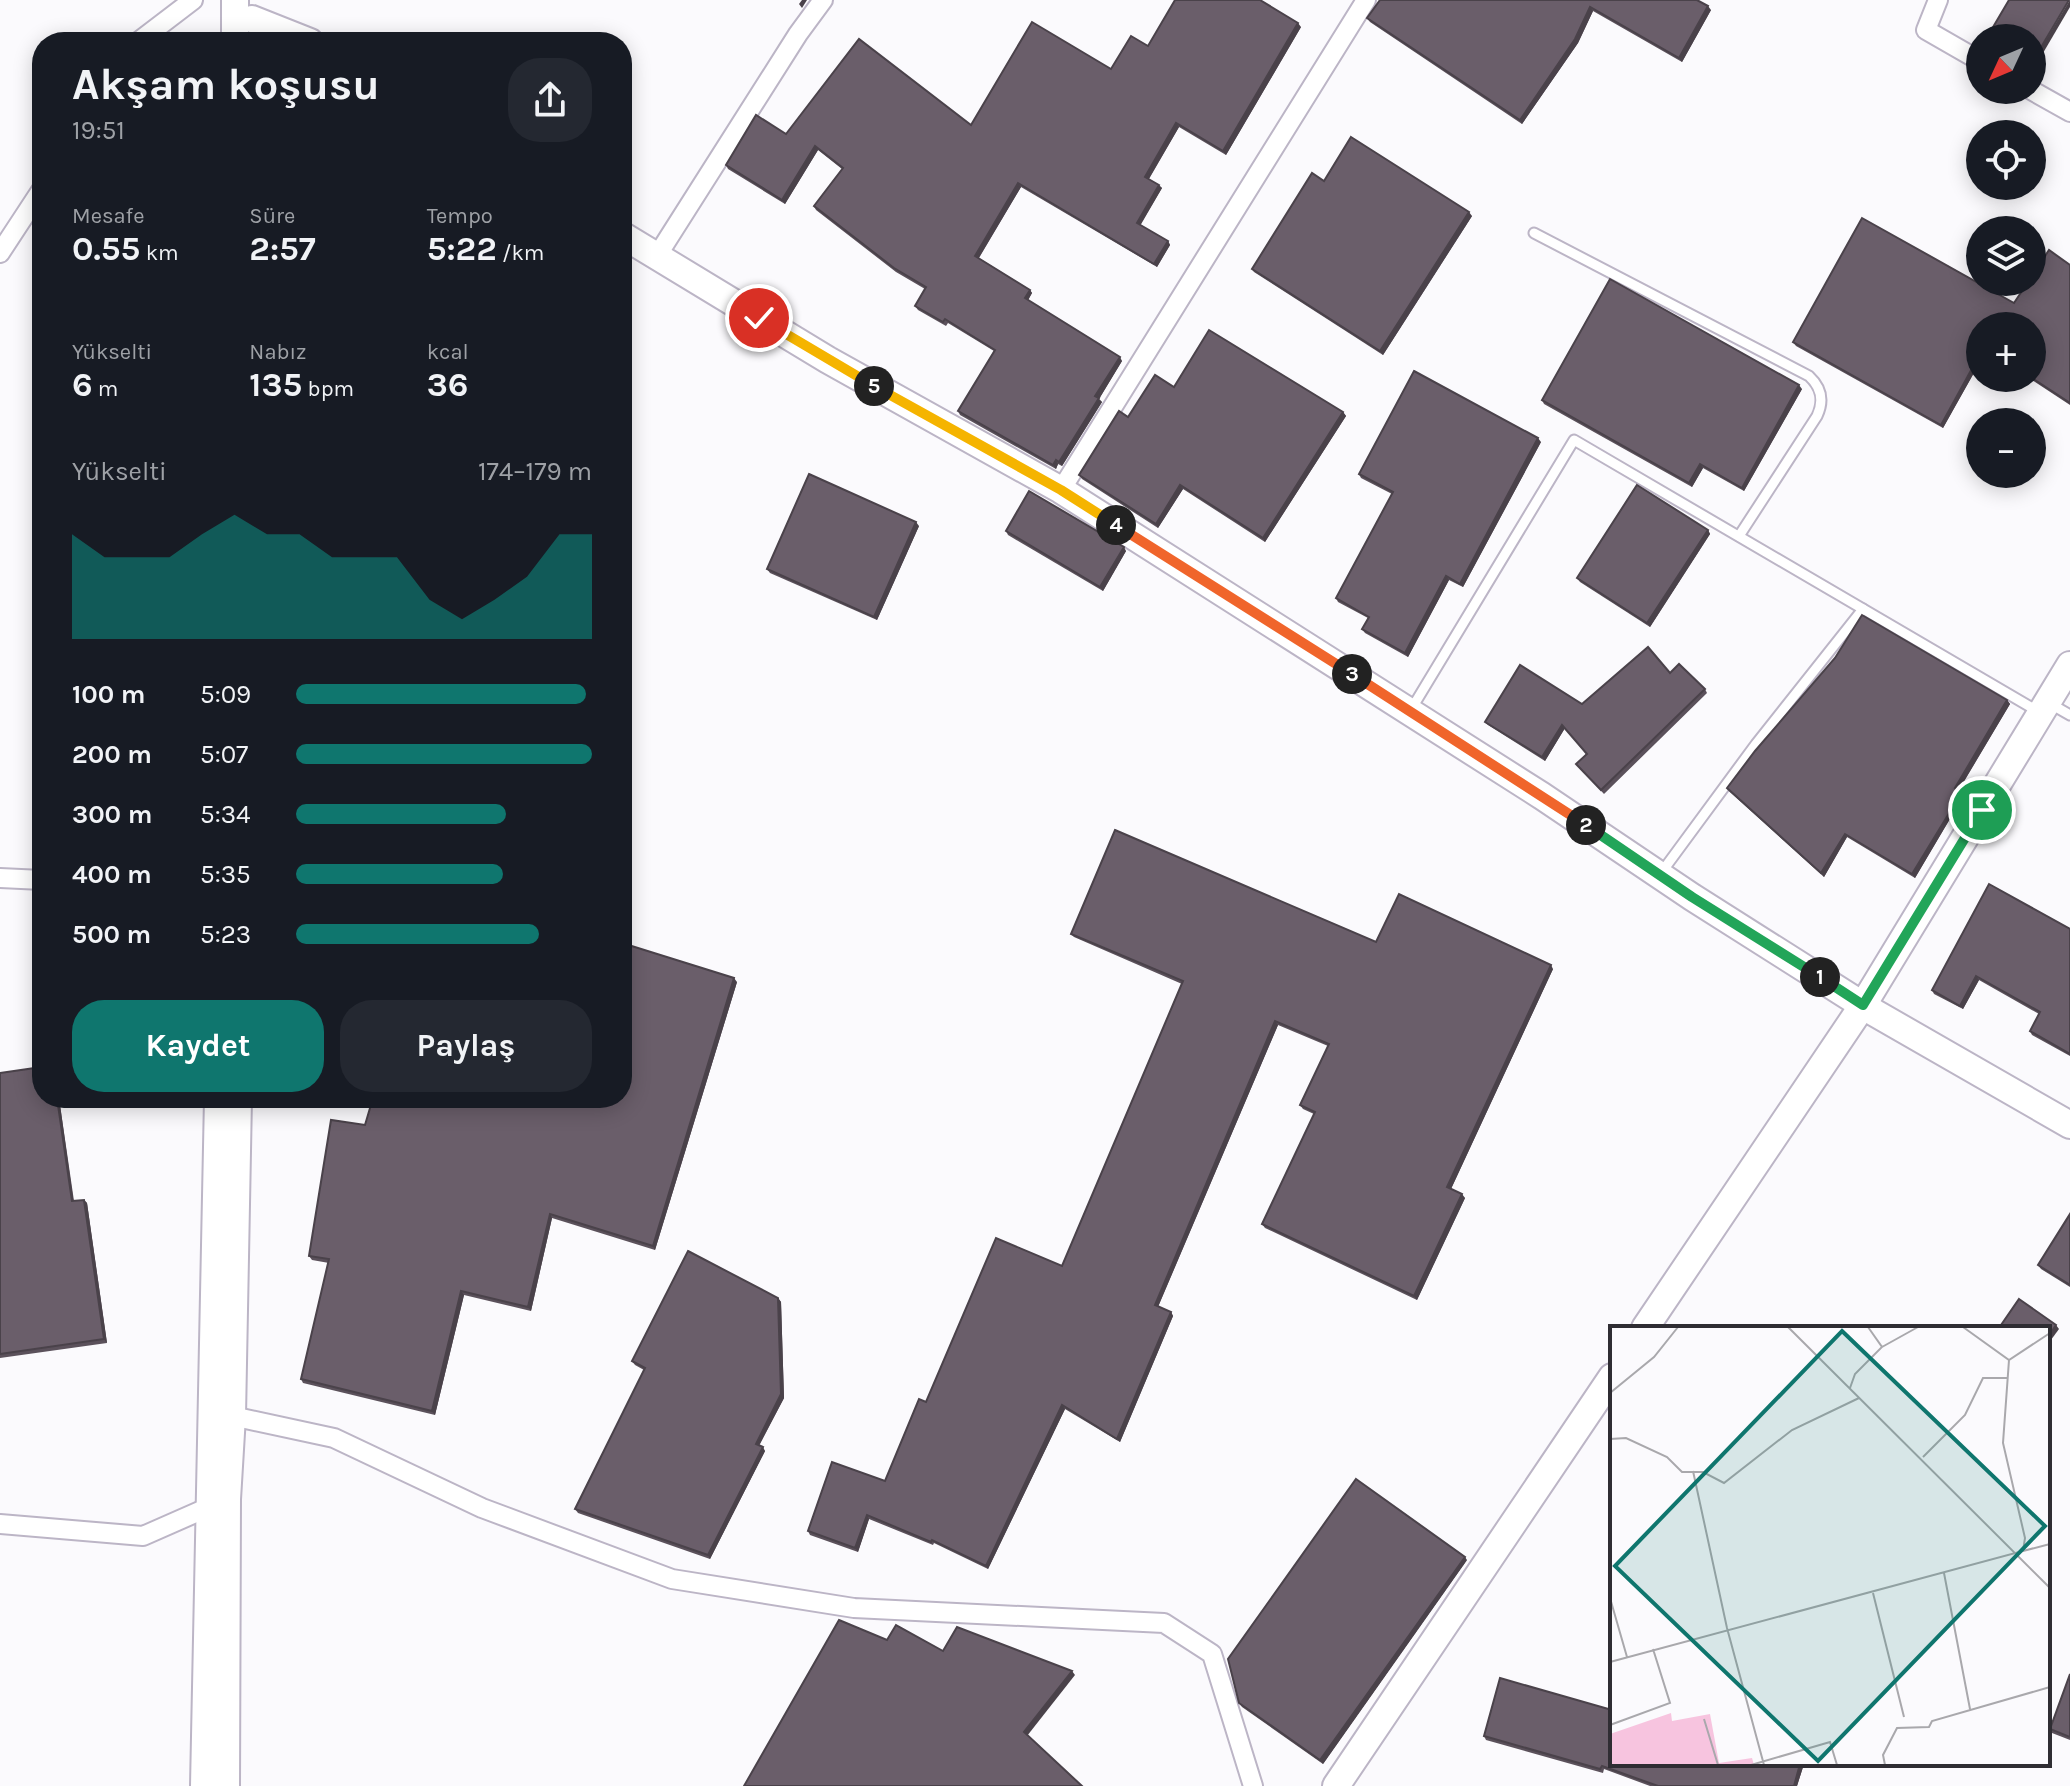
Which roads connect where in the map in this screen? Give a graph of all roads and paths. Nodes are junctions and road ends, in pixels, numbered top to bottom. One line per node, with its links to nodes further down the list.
1 (193, 0): 6 (street)
2 (823, 0): 16 (street)
3 (1366, 0): 17 (street)
4 (1938, 0): 9 (street)
5 (242, 11): 7 (street); 8 (street)
6 (151, 32)
7 (237, 32)
8 (288, 32)
9 (1966, 53)
10 (2046, 98): 11 (street)
11 (2070, 112)
12 (32, 204): 15 (street)
13 (1534, 233): 18 (lane)
14 (632, 241): 16 (street)
15 (0, 253)
16 (657, 256): 17 (street)
17 (1061, 490): 22 (street)
18 (1739, 536): 19 (lane); 22 (lane)
19 (1863, 609): 21 (lane); 23 (lane)
20 (2070, 665): 21 (street)
21 (2053, 710): 26 (street)
22 (1410, 711): 23 (street)
23 (1660, 875): 26 (street)
24 (0, 878): 25 (street)
25 (32, 880)
26 (1863, 1005): 29 (street); 30 (street)
27 (218, 1108): 33 (street)
28 (238, 1108): 32 (street)
29 (2070, 1125)
30 (1646, 1326)
31 (1610, 1380): 38 (street)
32 (232, 1416): 33 (street); 37 (street)
33 (218, 1503): 34 (street); 35 (street); 36 (street)
34 (0, 1524)
35 (204, 1786)
36 (226, 1786)
37 (1253, 1786)
38 (1336, 1786)

